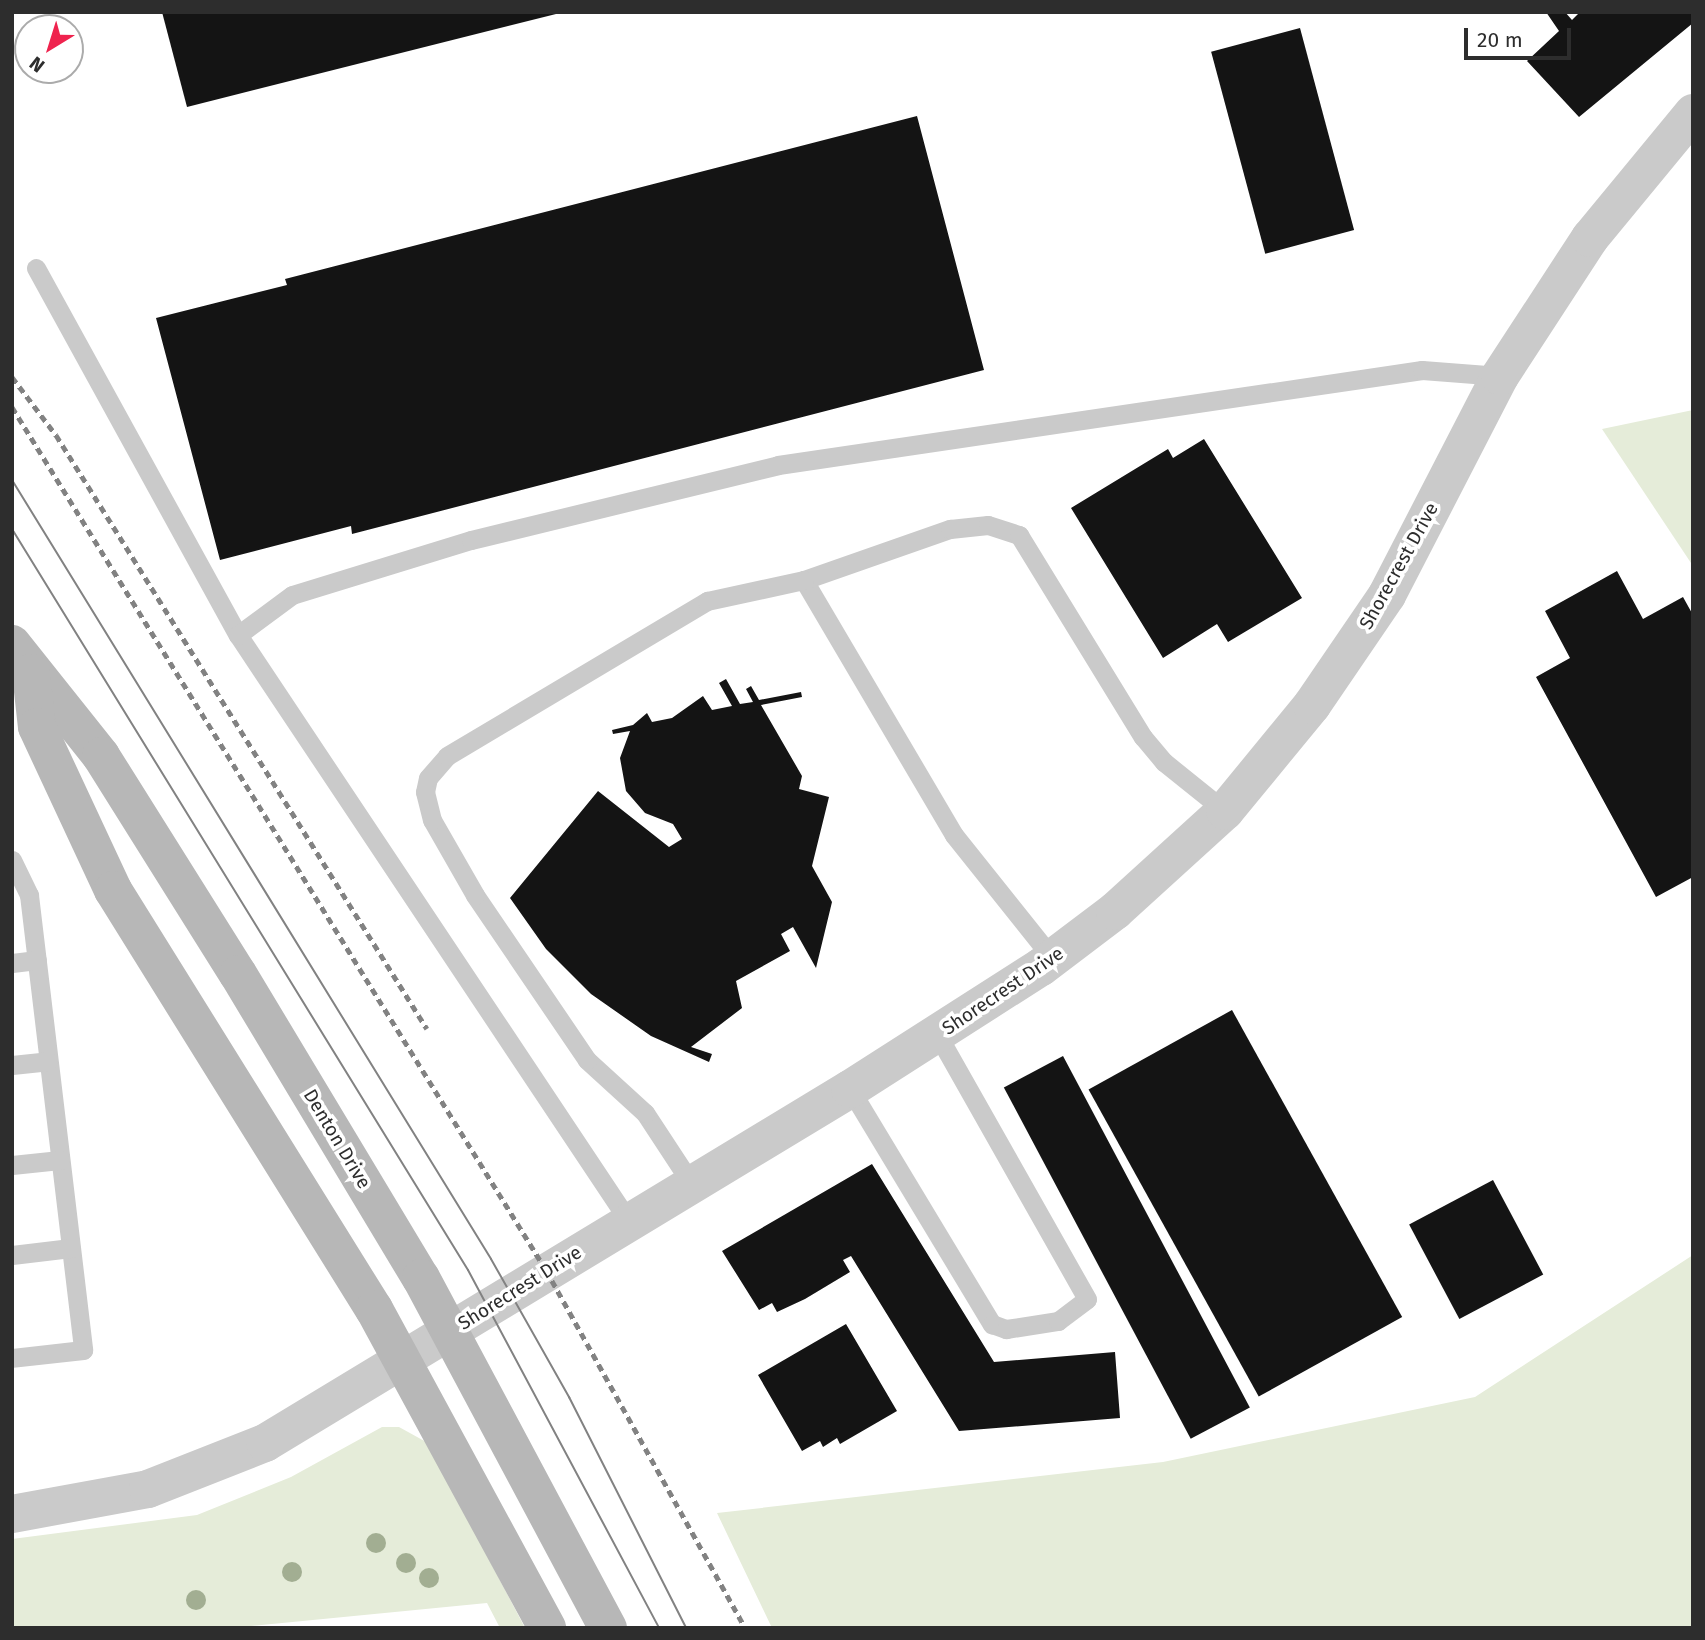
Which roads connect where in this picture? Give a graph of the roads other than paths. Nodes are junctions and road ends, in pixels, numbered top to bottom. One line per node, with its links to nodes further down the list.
1 (1693, 114): 3 (street, Shorecrest Drive)
2 (36, 268): 5 (lane)
3 (1500, 376): 5 (lane); 7 (street, Shorecrest Drive)
4 (804, 580): 7 (lane); 9 (lane); 18 (lane)
5 (238, 635): 19 (lane)
6 (21, 659): 22 (main road, Denton Drive); 24 (main road, Denton Drive)
7 (1225, 811): 9 (street, Shorecrest Drive)
8 (12, 860): 10 (lane)
9 (1053, 959): 12 (street, Shorecrest Drive)
10 (37, 960): 11 (lane); 13 (lane)
11 (12, 963)
12 (937, 1034): 15 (street, Shorecrest Drive); 15 (lane)
13 (48, 1061): 14 (lane); 16 (lane)
14 (12, 1065)
15 (850, 1089): 18 (street, Shorecrest Drive)
16 (60, 1160): 17 (lane); 20 (lane)
17 (12, 1165)
18 (691, 1182): 19 (street, Shorecrest Drive)
19 (628, 1220): 22 (street, Shorecrest Drive)
20 (71, 1248): 21 (lane); 23 (lane)
21 (12, 1255)
22 (450, 1332): 24 (street, Shorecrest Drive); 27 (main road, Denton Drive)
23 (12, 1358)
24 (403, 1360): 25 (street, Shorecrest Drive); 26 (main road, Denton Drive)
25 (12, 1514)
26 (547, 1628)
27 (608, 1628)

